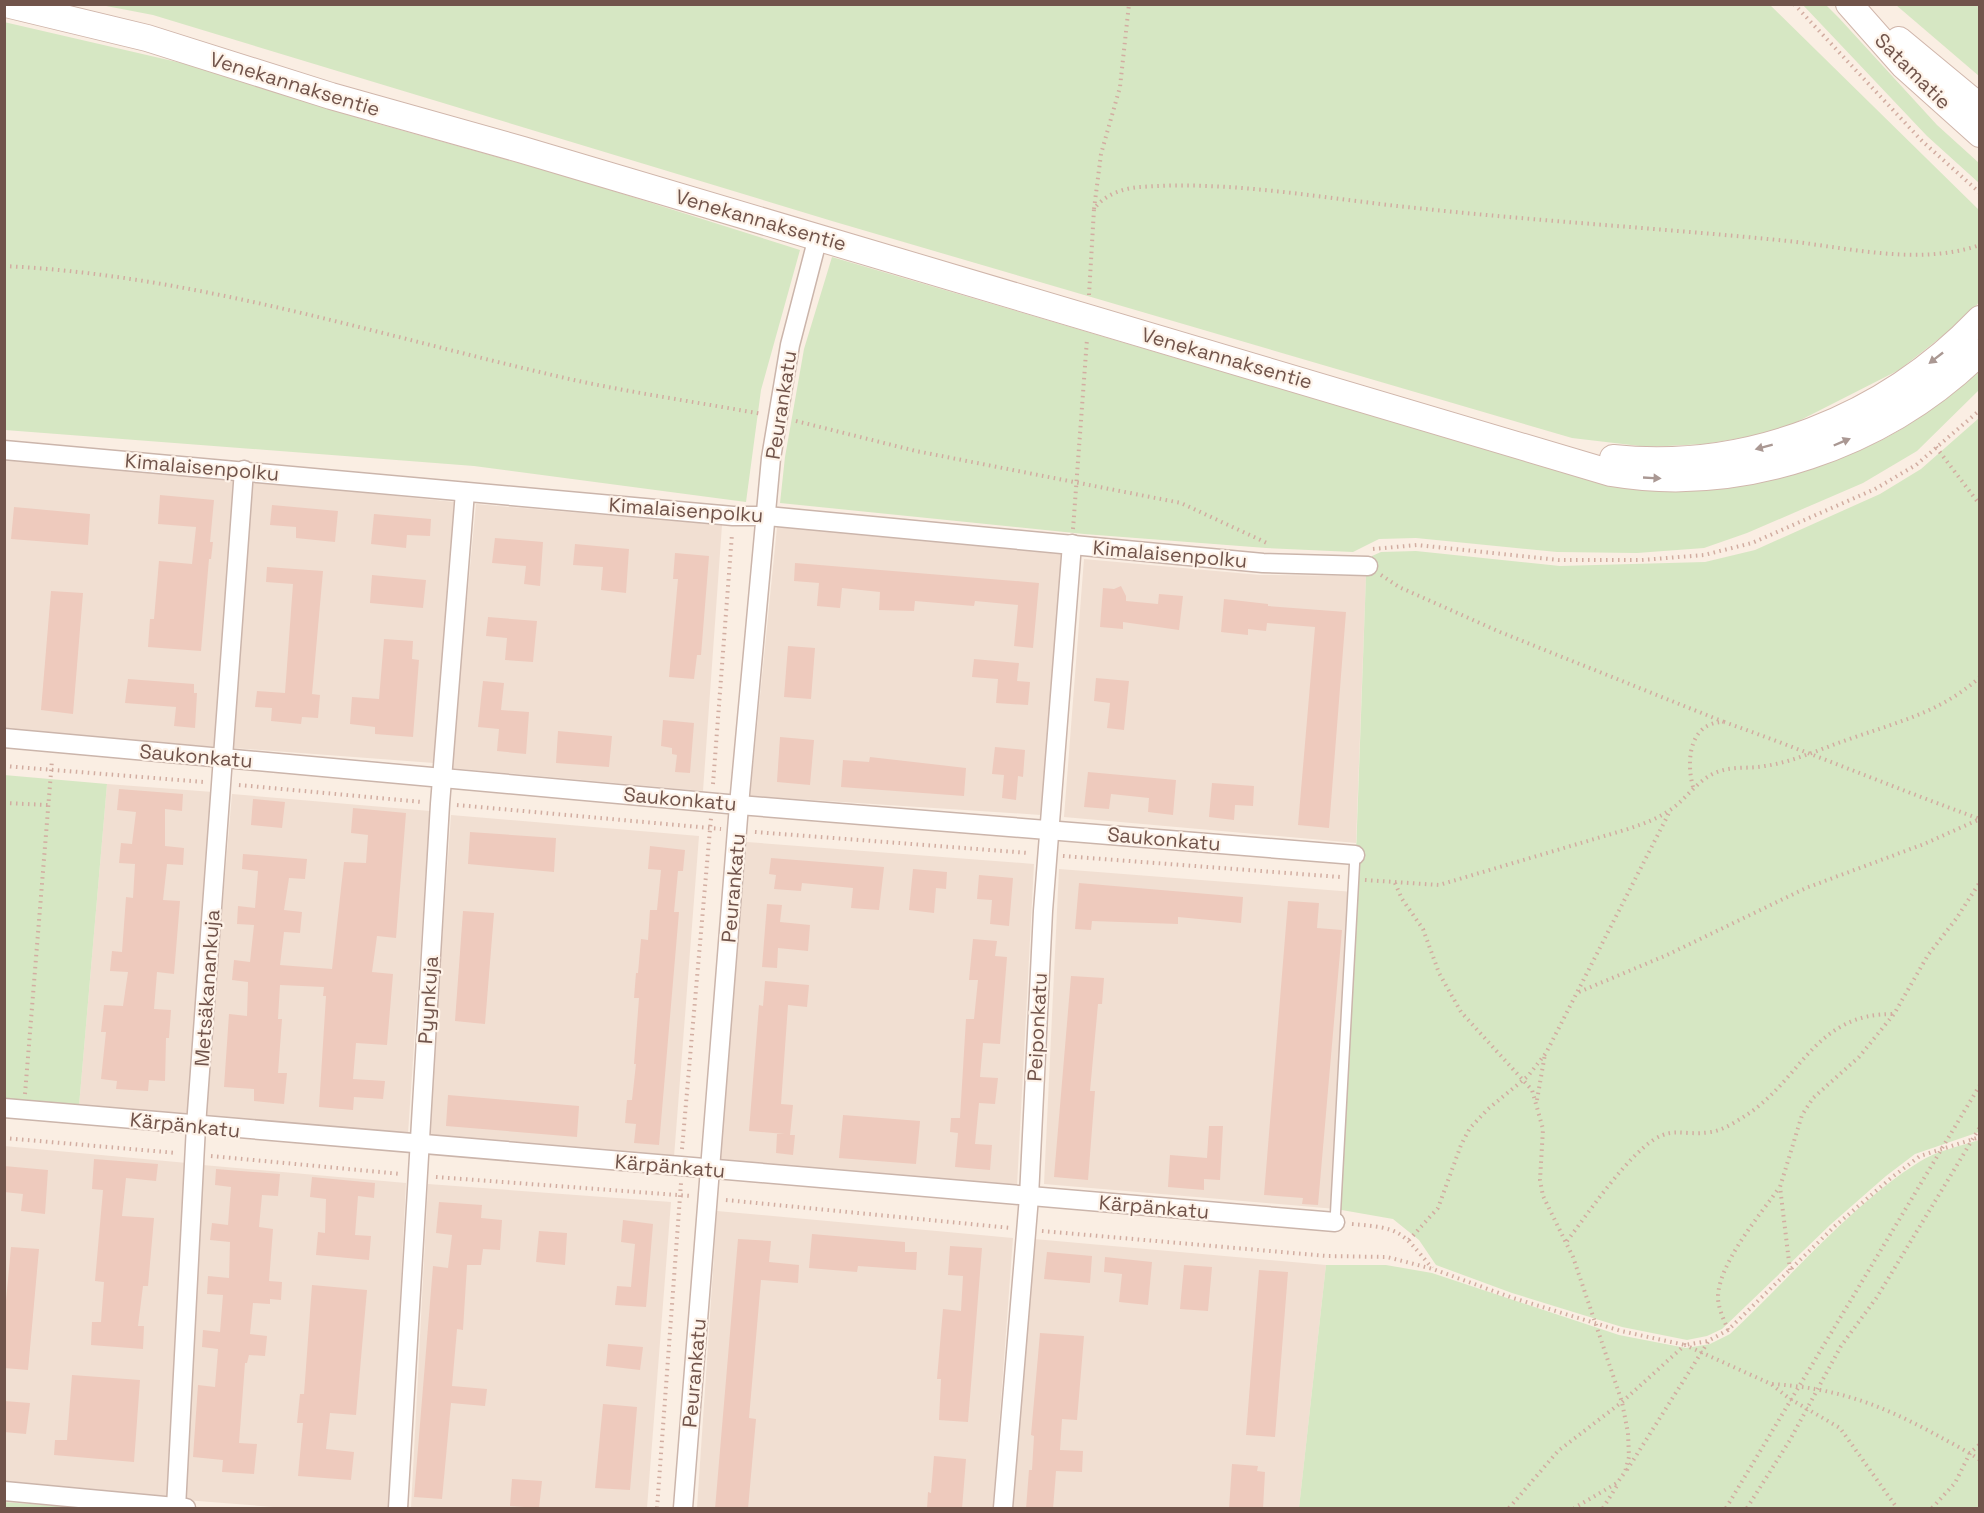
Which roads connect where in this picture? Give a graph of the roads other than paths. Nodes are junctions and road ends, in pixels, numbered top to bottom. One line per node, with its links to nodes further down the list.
1 (6, 4): 5 (street, Venekannaksentie)
2 (1850, 4): 3 (street, Satamatie); 4 (street, Satamatie)
3 (1980, 107)
4 (1980, 135)
5 (818, 237): 8 (street, Venekannaksentie); 12 (street, Peurankatu)
6 (1980, 319): 8 (street, Venekannaksentie, one-way to 8)
7 (1980, 352): 8 (street, Venekannaksentie, one-way to 7)
8 (1515, 442)
9 (4, 450): 10 (street, Kimalaisenpolku)
10 (244, 470): 11 (street, Kimalaisenpolku); 16 (street, Metsäkanankuja)
11 (465, 492): 12 (street, Kimalaisenpolku); 17 (street, Pyynkuja)
12 (767, 516): 13 (street, Kimalaisenpolku); 18 (street, Peurankatu)
13 (1072, 544): 14 (street, Kimalaisenpolku); 19 (street, Peiponkatu)
14 (1368, 566)
15 (4, 738): 16 (street, Saukonkatu)
16 (223, 759): 17 (street, Saukonkatu); 22 (street, Metsäkanankuja)
17 (442, 778): 18 (street, Saukonkatu); 23 (street, Pyynkuja)
18 (739, 805): 19 (street, Saukonkatu); 24 (street, Peurankatu)
19 (1049, 830): 20 (street, Saukonkatu); 25 (street, Peiponkatu)
20 (1355, 855): 26 (lane)
21 (4, 1108): 22 (street, Kärpänkatu)
22 (196, 1126): 23 (street, Kärpänkatu); 28 (street, Metsäkanankuja)
23 (418, 1145): 24 (street, Kärpänkatu); 29 (street, Pyynkuja)
24 (710, 1170): 25 (street, Kärpänkatu); 30 (street, Peurankatu)
25 (1029, 1197): 26 (street, Kärpänkatu); 31 (street, Peiponkatu)
26 (1335, 1222)
27 (4, 1491): 28 (street)
28 (181, 1508)
29 (398, 1509)
30 (683, 1509)
31 (1003, 1509)

